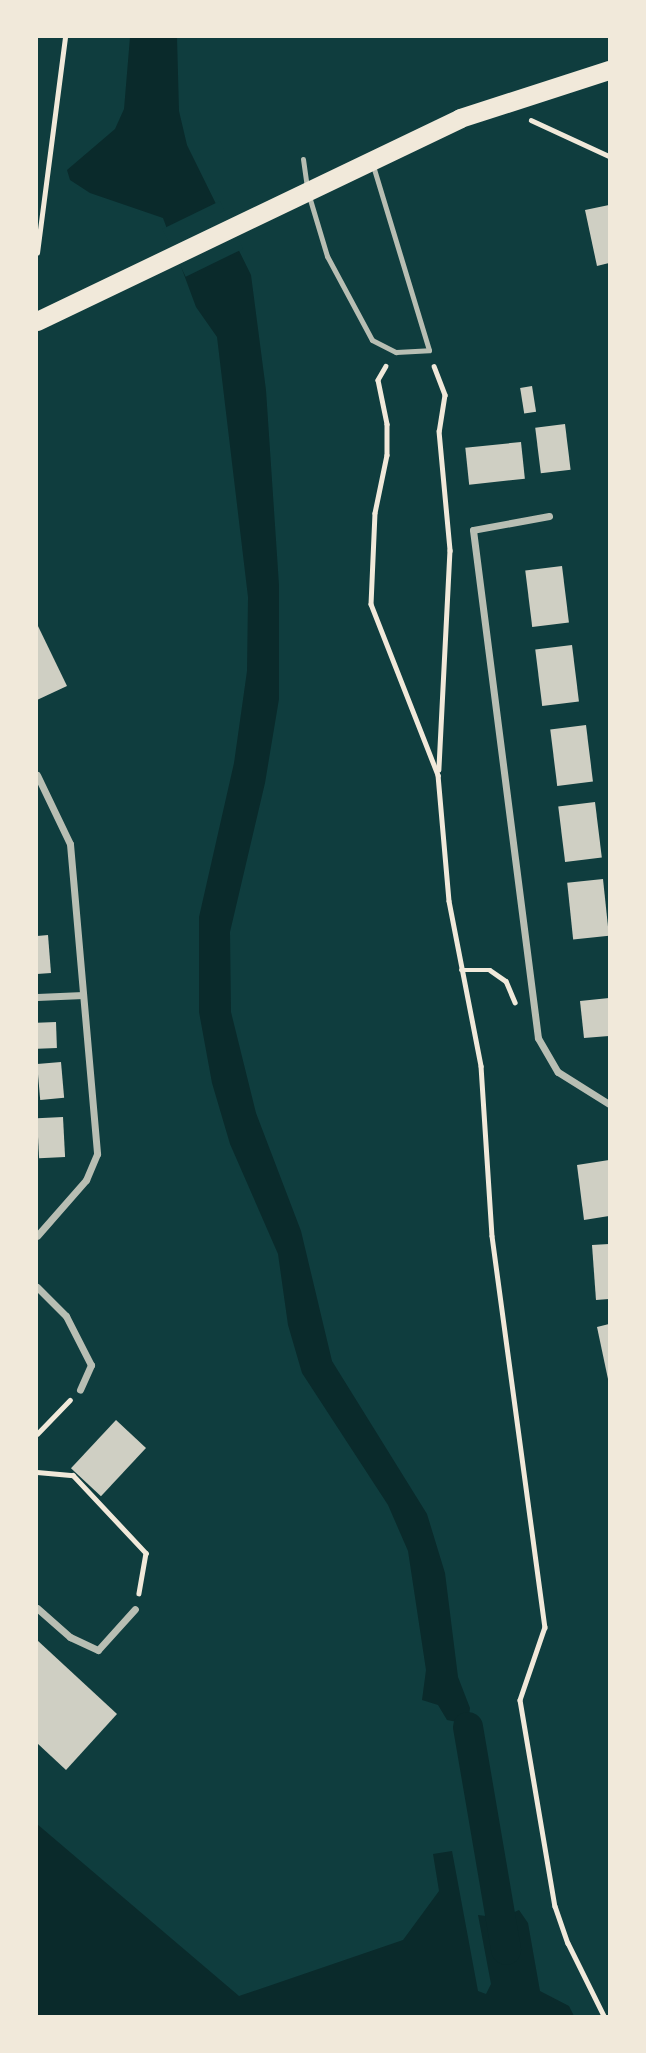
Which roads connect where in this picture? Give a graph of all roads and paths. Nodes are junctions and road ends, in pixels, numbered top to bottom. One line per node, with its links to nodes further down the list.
1 (65, 37): 7 (path)
2 (609, 70): 6 (highway)
3 (529, 118): 4 (path)
4 (609, 156)
5 (303, 159): 11 (lane)
6 (365, 161): 9 (highway); 10 (lane)
7 (38, 236): 8 (path)
8 (37, 253)
9 (37, 321)
10 (429, 350): 11 (lane); 14 (path)
11 (396, 352): 14 (path)
12 (549, 516): 19 (street)
13 (37, 775): 17 (street)
14 (438, 775): 15 (path)
15 (461, 970): 16 (path); 27 (path)
16 (506, 981)
17 (83, 995): 18 (street); 20 (street)
18 (37, 997)
19 (609, 1104)
20 (37, 1236)
21 (37, 1287): 22 (street)
22 (80, 1390): 23 (path)
23 (37, 1434)
24 (37, 1472): 26 (path)
25 (37, 1608): 26 (street)
26 (135, 1609)
27 (604, 2016)

